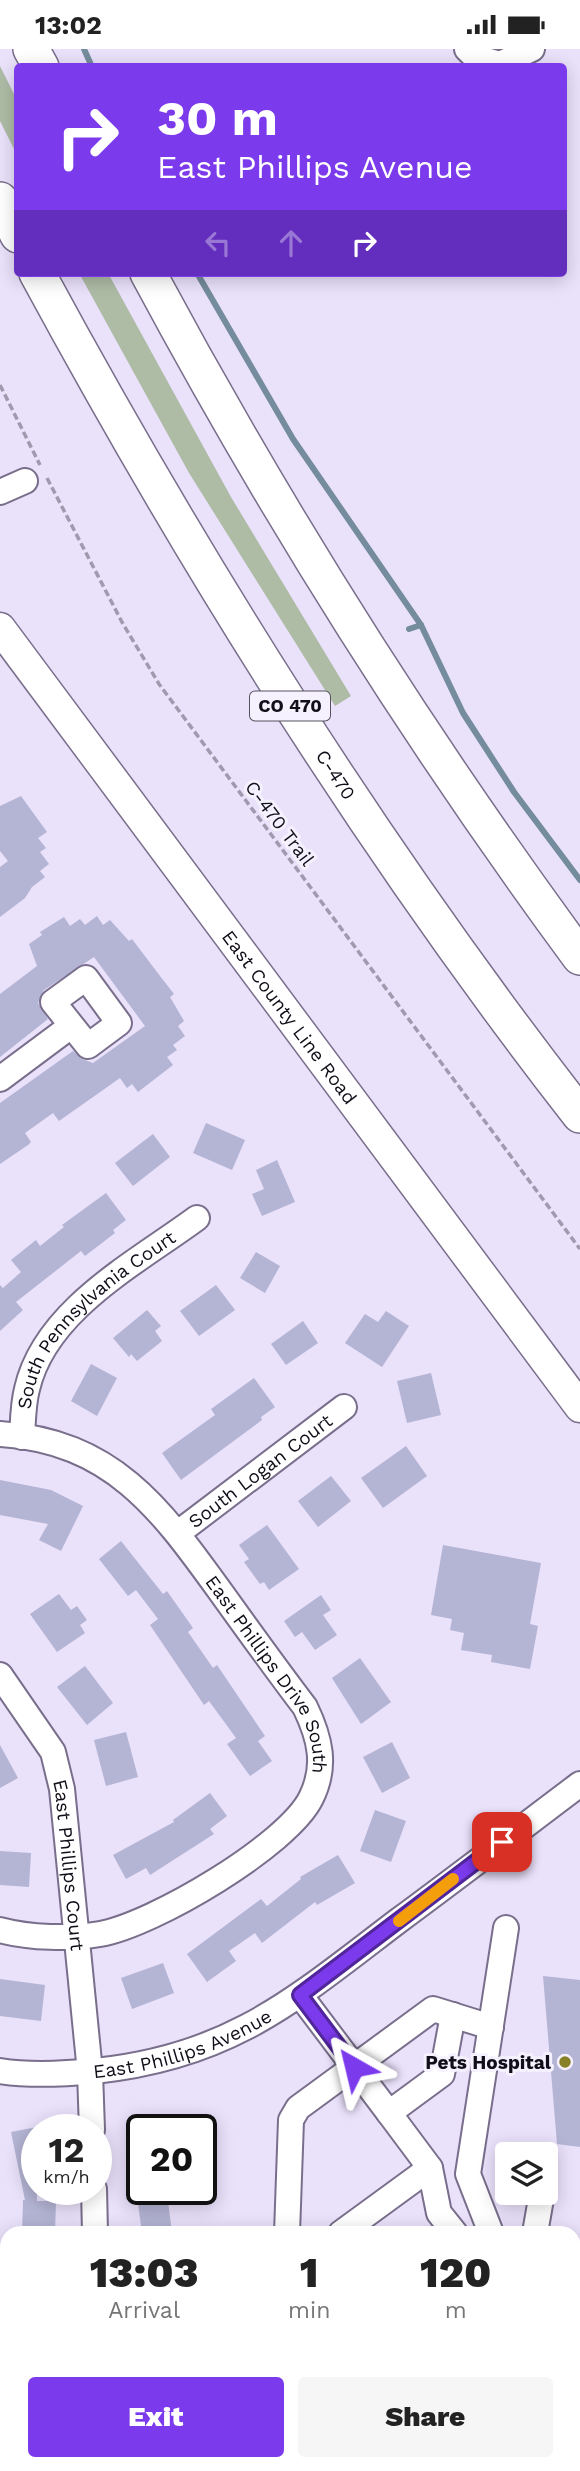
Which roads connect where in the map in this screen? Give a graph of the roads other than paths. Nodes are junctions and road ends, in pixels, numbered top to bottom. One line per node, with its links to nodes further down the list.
1 (467, 49): 3 (street)
2 (532, 49): 4 (street)
3 (496, 63)
4 (502, 63)
5 (0, 200): 6 (highway)
6 (14, 227)
7 (39, 277): 15 (highway, C-470 / CO 470)
8 (150, 277): 12 (highway)
9 (25, 481): 10 (street)
10 (0, 492)
11 (0, 628): 18 (main road, East County Line Road)
12 (580, 957)
13 (71, 1026): 14 (street)
14 (0, 1079)
15 (580, 1115)
16 (197, 1218): 19 (street, South Pennsylvania Court)
17 (344, 1407): 20 (street, South Logan Court)
18 (580, 1407)
19 (11, 1436): 20 (street, East Phillips Drive South)
20 (178, 1533): 25 (street, East Phillips Drive South)
21 (0, 1675): 25 (street, East Phillips Court)
22 (580, 1784): 26 (street, East Phillips Avenue)
23 (506, 1928): 28 (street)
24 (0, 1930): 25 (street, East Phillips Drive South)
25 (75, 1937): 31 (street, East Phillips Court)
26 (300, 1995): 29 (street); 31 (street, East Phillips Avenue)
27 (453, 2015): 28 (street); 29 (street); 32 (street)
28 (491, 2027): 41 (street)
29 (354, 2067): 32 (street); 38 (street)
30 (0, 2071): 31 (street, East Phillips Avenue)
31 (90, 2071): 33 (street, East Phillips Court)
32 (389, 2113): 34 (street)
33 (91, 2114)
34 (430, 2168): 39 (street); 40 (street)
35 (94, 2205): 37 (street)
36 (540, 2205): 42 (street)
37 (95, 2226)
38 (287, 2226)
39 (351, 2226)
40 (447, 2226)
41 (486, 2226)
42 (536, 2226)

